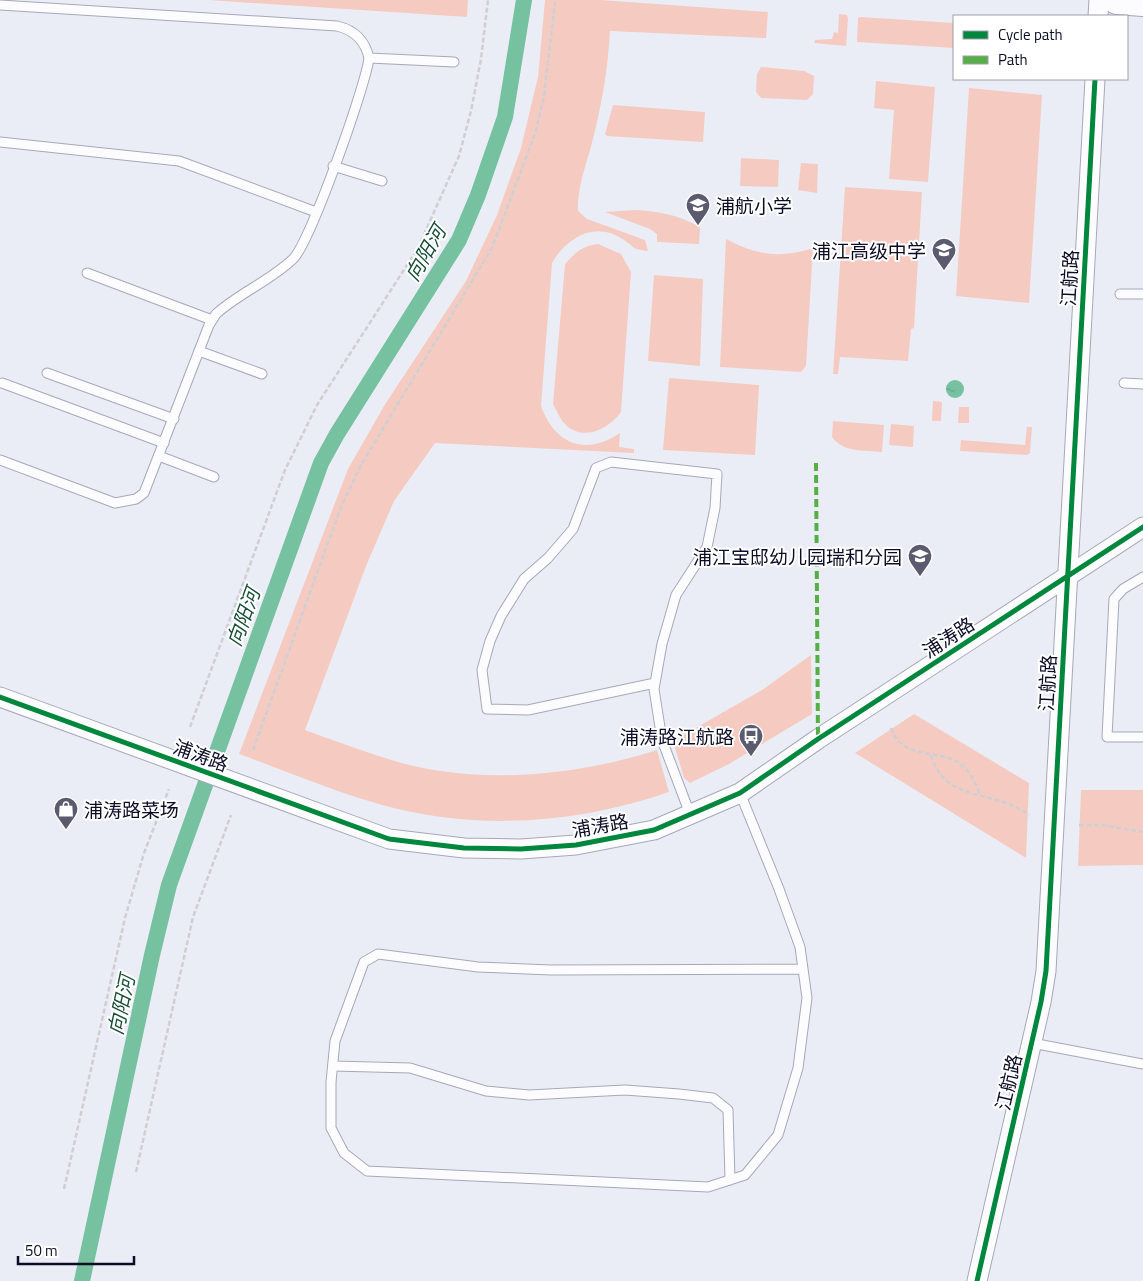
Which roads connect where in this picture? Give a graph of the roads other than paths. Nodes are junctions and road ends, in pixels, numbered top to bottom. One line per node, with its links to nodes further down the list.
1 (1099, 0): 5 (street)
2 (1116, 0): 3 (main road)
3 (1143, 2)
4 (0, 5): 6 (lane)
5 (1098, 15)
6 (369, 58): 7 (lane); 10 (lane)
7 (454, 62)
8 (1095, 80): 29 (street, 江航路)
9 (0, 142): 12 (lane)
10 (333, 166): 11 (lane); 12 (lane)
11 (382, 181)
12 (316, 212): 16 (lane)
13 (87, 273): 16 (lane)
14 (1120, 294): 15 (lane)
15 (1143, 294)
16 (212, 320): 17 (lane)
17 (199, 351): 19 (lane); 23 (lane)
18 (47, 373): 23 (lane)
19 (262, 374)
20 (2, 383): 24 (lane)
21 (1124, 383): 22 (lane)
22 (1143, 384)
23 (174, 419): 24 (lane)
24 (164, 443): 25 (lane)
25 (159, 456): 26 (lane); 27 (lane)
26 (0, 460)
27 (214, 477)
28 (1143, 527): 29 (street, 浦涛路)
29 (1068, 574): 34 (street, 浦涛路); 37 (street, 江航路)
30 (1143, 577): 33 (lane)
31 (655, 683): 31 (lane); 35 (lane)
32 (0, 697): 35 (street, 浦涛路)
33 (1143, 737)
34 (740, 793): 35 (street, 浦涛路); 36 (lane)
35 (690, 814)
36 (803, 969): 39 (lane); 40 (lane)
37 (1032, 1043): 38 (lane); 41 (street, 江航路)
38 (1143, 1064)
39 (332, 1066): 40 (lane); 40 (lane)
40 (730, 1180)
41 (977, 1281)

